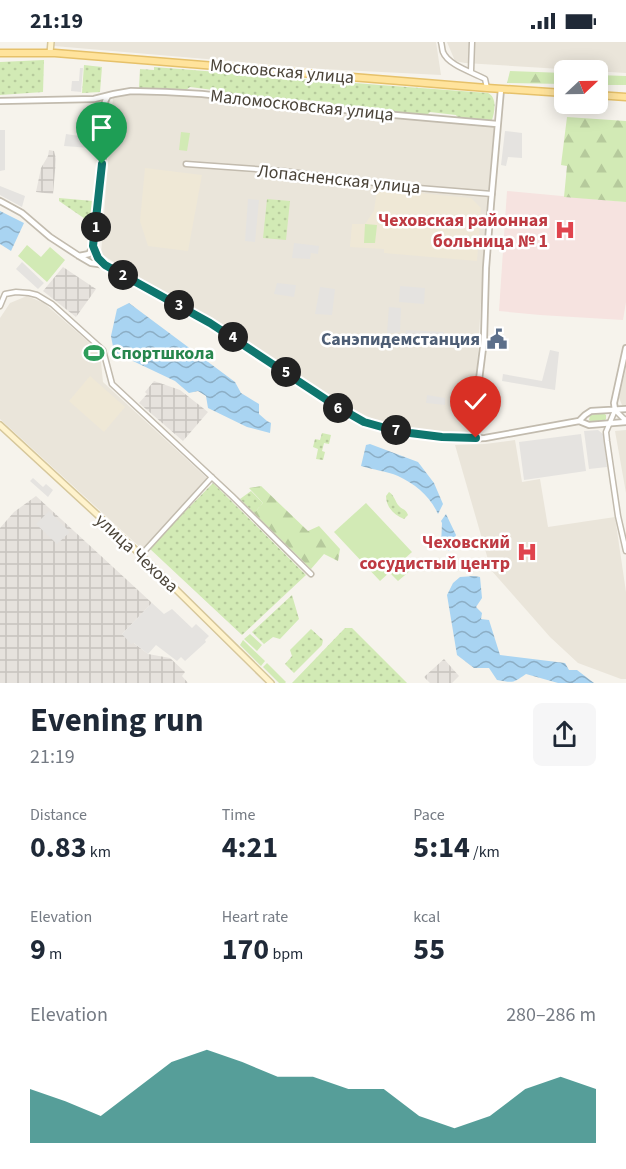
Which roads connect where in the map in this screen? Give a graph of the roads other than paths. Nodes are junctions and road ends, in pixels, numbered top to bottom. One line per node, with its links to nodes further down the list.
1 (51, 42): 4 (main road)
2 (441, 42): 6 (street)
3 (472, 42): 6 (street)
4 (50, 52): 5 (main road, Московская улица); 7 (main road, Московская улица)
5 (0, 53)
6 (471, 71): 7 (street)
7 (487, 88): 8 (main road, Московская улица)
8 (501, 89): 9 (main road, Московская улица); 16 (street)
9 (554, 92)
10 (108, 96): 13 (street); 15 (street); 16 (street, Маломосковская улица)
11 (608, 96): 12 (main road)
12 (626, 97)
13 (94, 99): 14 (street); 15 (street)
14 (0, 101)
15 (104, 106): 20 (street)
16 (497, 124): 18 (street)
17 (186, 164): 18 (street, Лопасненская улица)
18 (492, 194): 31 (street)
19 (0, 201): 21 (street)
20 (93, 246): 21 (street); 22 (street)
21 (79, 256): 22 (street)
22 (105, 265): 31 (street)
23 (0, 306): 32 (street)
24 (626, 348): 26 (street)
25 (626, 409): 26 (street); 27 (street)
26 (615, 410): 27 (street); 28 (street); 29 (street)
27 (626, 420): 29 (street)
28 (579, 421): 29 (street); 31 (street)
29 (609, 424): 33 (street)
30 (0, 425): 34 (main road, улица Чехова)
31 (476, 438)
32 (212, 477): 34 (street); 35 (street)
33 (626, 551)
34 (141, 555): 36 (main road, улица Чехова)
35 (311, 574)
36 (272, 683)

